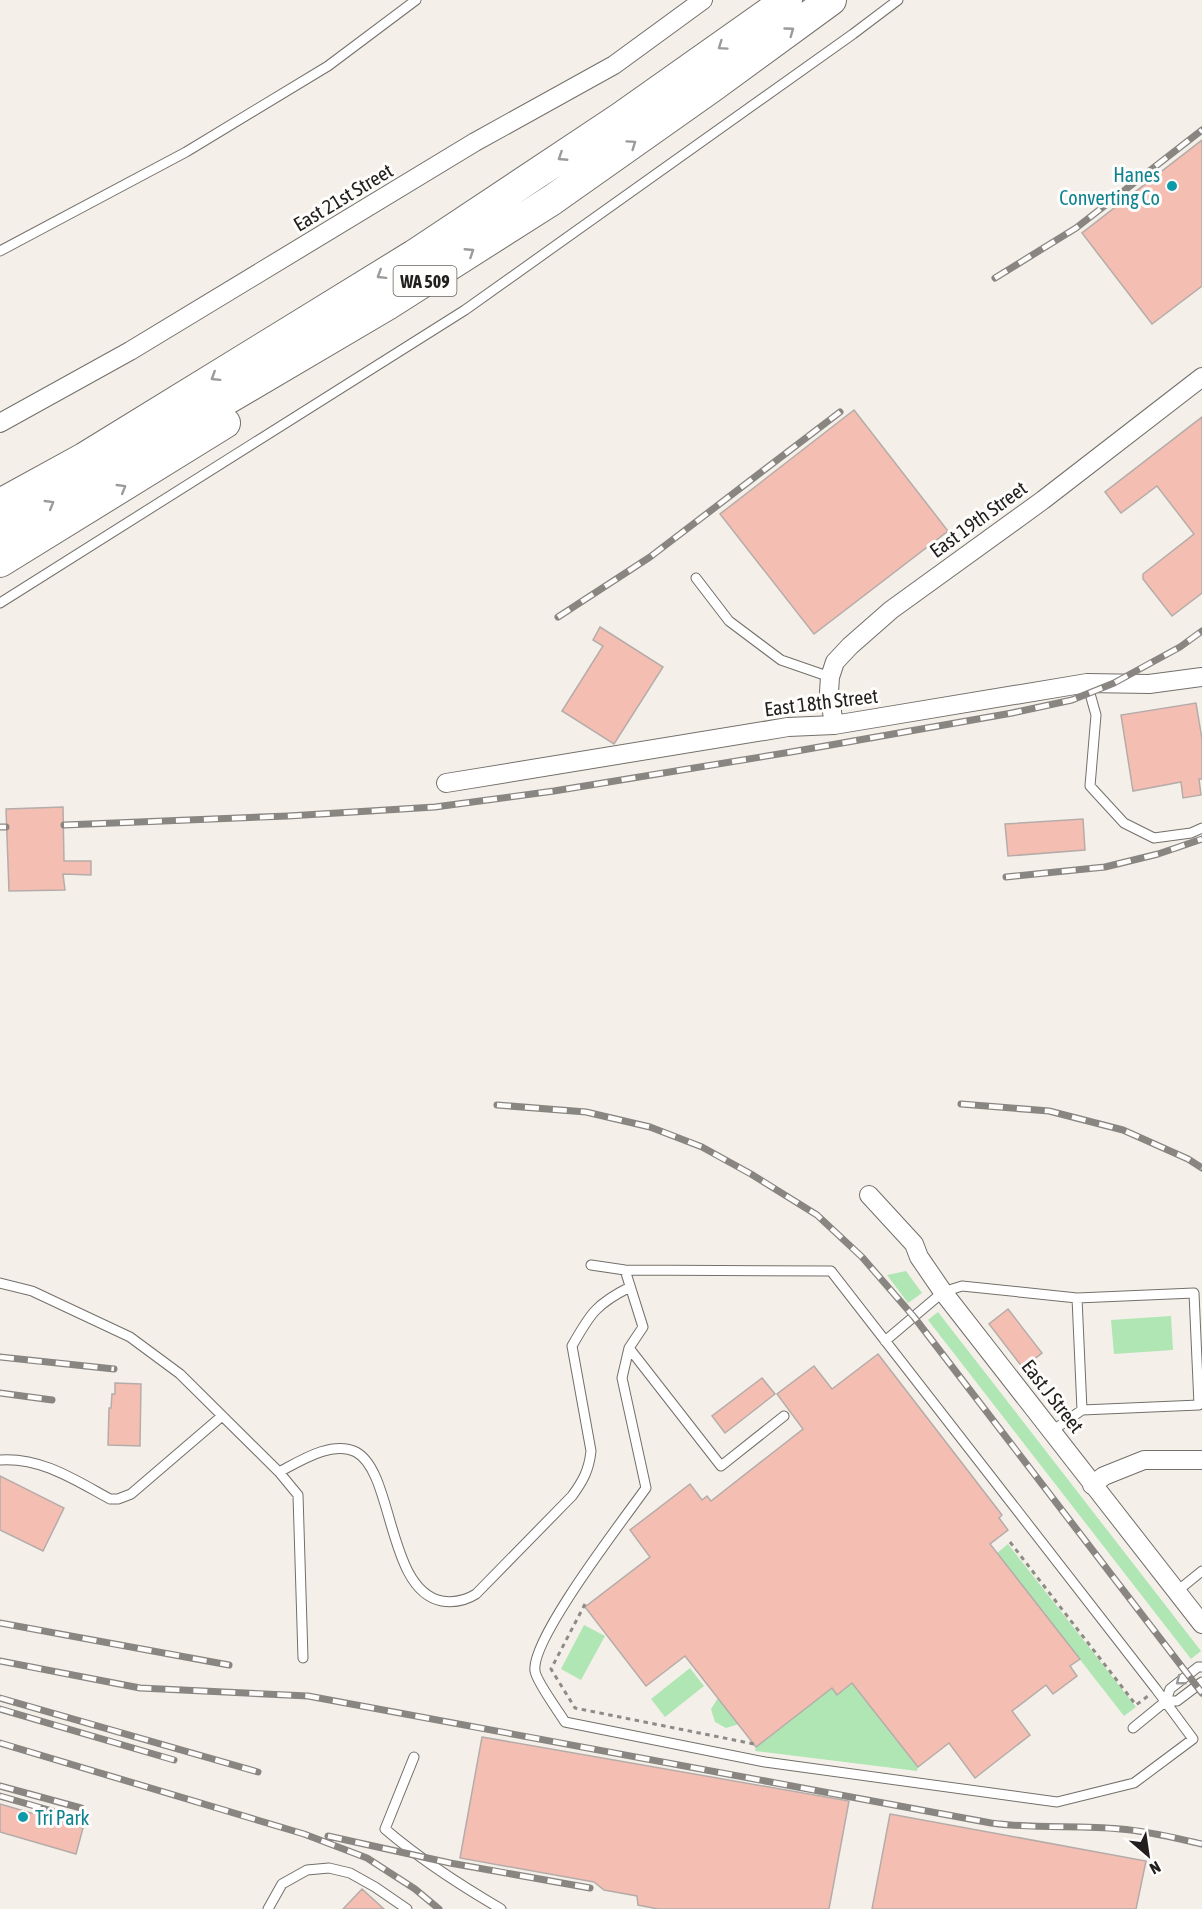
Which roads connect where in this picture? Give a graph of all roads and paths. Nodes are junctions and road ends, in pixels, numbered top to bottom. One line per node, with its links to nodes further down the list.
1 (416, 0): 6 (lane)
2 (703, 0): 9 (street, East 21st Street)
3 (787, 0): 10 (highway, WA 509, one-way to 10)
4 (831, 0): 7 (highway, WA 509, one-way to 4)
5 (898, 0): 14 (lane)
6 (0, 251)
7 (387, 305): 11 (highway, WA 509, one-way to 7); 12 (highway, one-way to 7)
8 (1202, 377): 15 (street, East 19th Street)
9 (0, 423)
10 (0, 504)
11 (0, 534)
12 (0, 562)
13 (696, 578): 15 (lane)
14 (0, 603)
15 (830, 677): 18 (street)
16 (1202, 677): 17 (street, East 18th Street)
17 (1087, 683): 18 (street, East 18th Street); 20 (lane)
18 (834, 725): 19 (street, East 18th Street)
19 (446, 783)
20 (1202, 828)
21 (869, 1195): 26 (street, East J Street)
22 (591, 1265): 23 (lane)
23 (625, 1270): 25 (lane); 28 (lane)
24 (0, 1283): 31 (lane)
25 (630, 1287): 29 (lane); 36 (lane)
26 (943, 1292): 27 (lane); 28 (lane); 33 (street, East J Street)
27 (1077, 1298): 30 (lane); 30 (lane)
28 (885, 1341): 47 (lane)
29 (629, 1347): 32 (lane); 47 (lane)
30 (1082, 1410): 33 (lane)
31 (222, 1416): 34 (lane); 36 (lane)
32 (784, 1416)
33 (1052, 1431): 37 (street, East J Street)
34 (0, 1460)
35 (1202, 1460): 37 (street)
36 (279, 1472): 43 (lane)
37 (1092, 1485): 40 (street, East J Street)
38 (1010, 1542): 46 (path)
39 (1202, 1571): 40 (lane)
40 (1176, 1592): 42 (street, East J Street)
41 (585, 1604): 49 (path)
42 (1202, 1624)
43 (303, 1658)
44 (1202, 1667): 47 (lane, one-way to 47)
45 (1202, 1682): 47 (lane)
46 (1149, 1695)
47 (1166, 1701): 48 (lane)
48 (1133, 1728)
49 (754, 1744)
50 (414, 1757): 53 (lane)
51 (268, 1909): 52 (lane)
52 (407, 1909)
53 (501, 1909)

